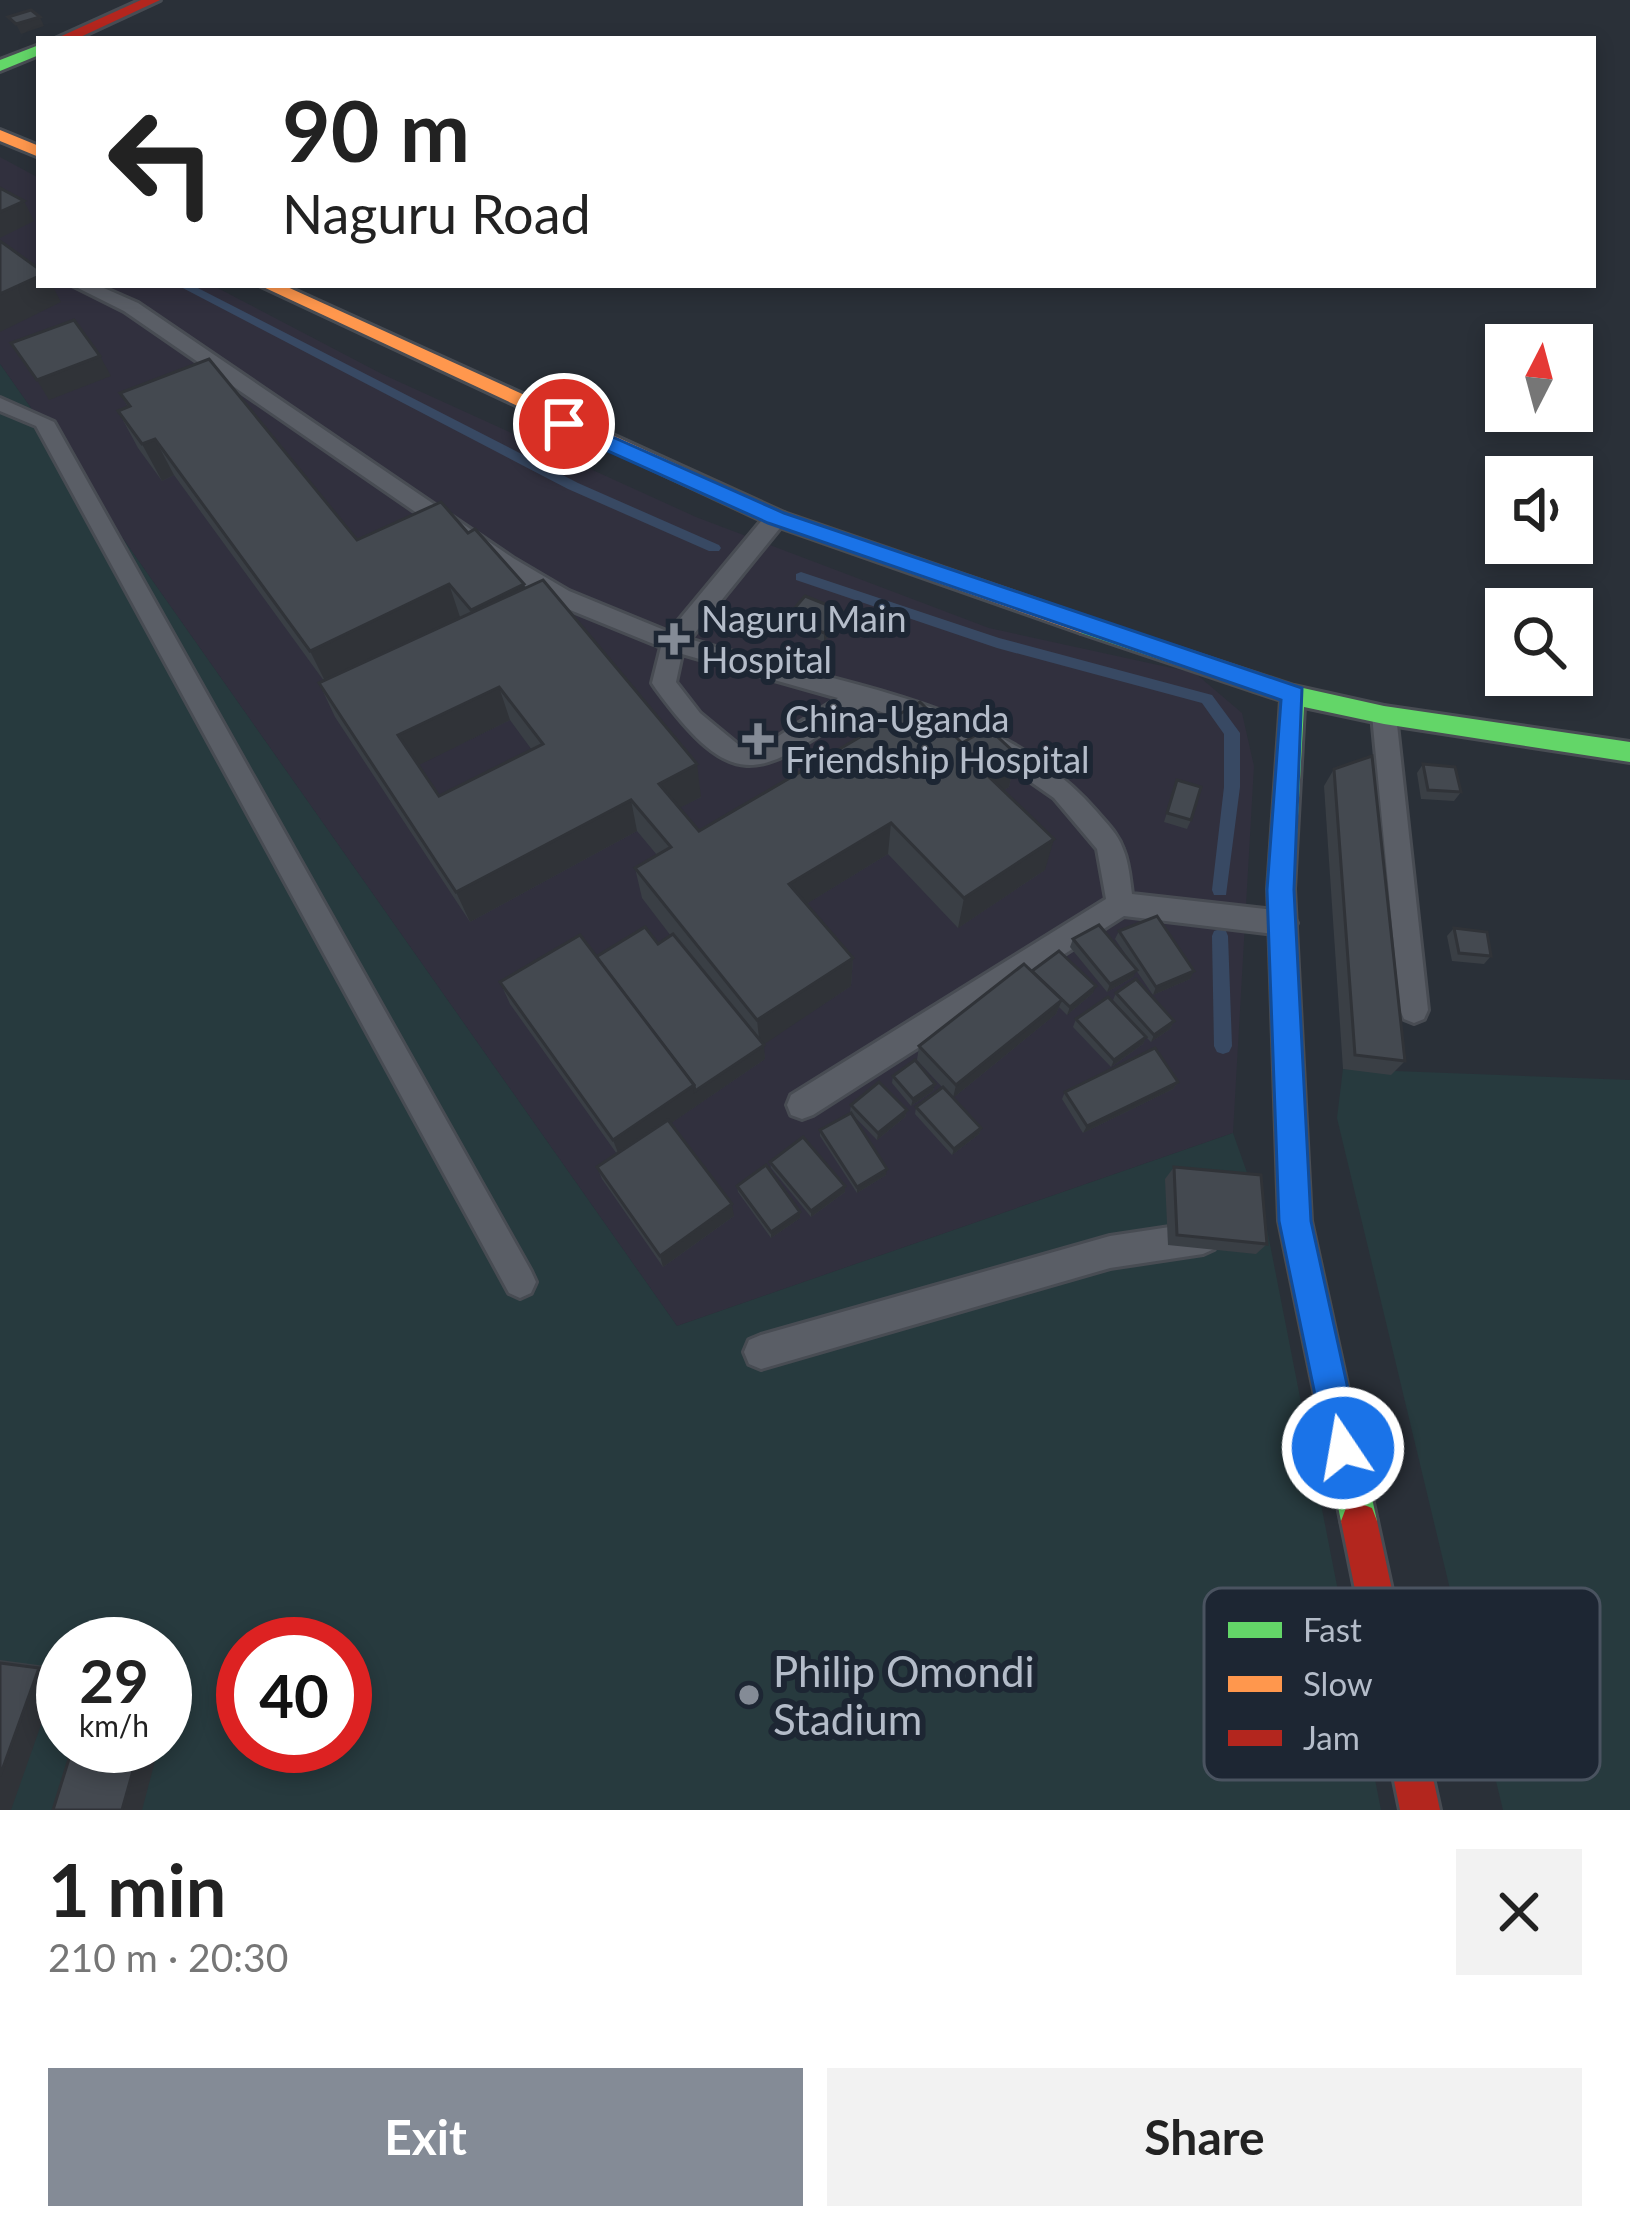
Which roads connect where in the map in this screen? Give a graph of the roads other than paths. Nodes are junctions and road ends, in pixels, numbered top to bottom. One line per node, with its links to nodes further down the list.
1 (153, 0): 2 (street)
2 (70, 36)
3 (36, 51): 4 (street)
4 (0, 67)
5 (0, 135): 6 (street)
6 (36, 151)
7 (88, 288): 11 (lane)
8 (275, 288): 10 (street)
9 (0, 404): 21 (lane)
10 (776, 518): 11 (lane); 12 (street)
11 (673, 644): 13 (lane); 13 (lane)
12 (1294, 694): 14 (street); 17 (street)
13 (861, 695): 16 (lane)
14 (1384, 715): 15 (street); 18 (lane)
15 (1630, 752)
16 (1120, 904): 17 (lane); 19 (lane)
17 (1282, 922): 20 (street)
18 (1414, 1010)
19 (802, 1105)
20 (1269, 1227): 22 (lane); 23 (street)
21 (520, 1282)
22 (761, 1352)
23 (1363, 1588)
24 (1412, 1780): 25 (street)
25 (1420, 1810)

